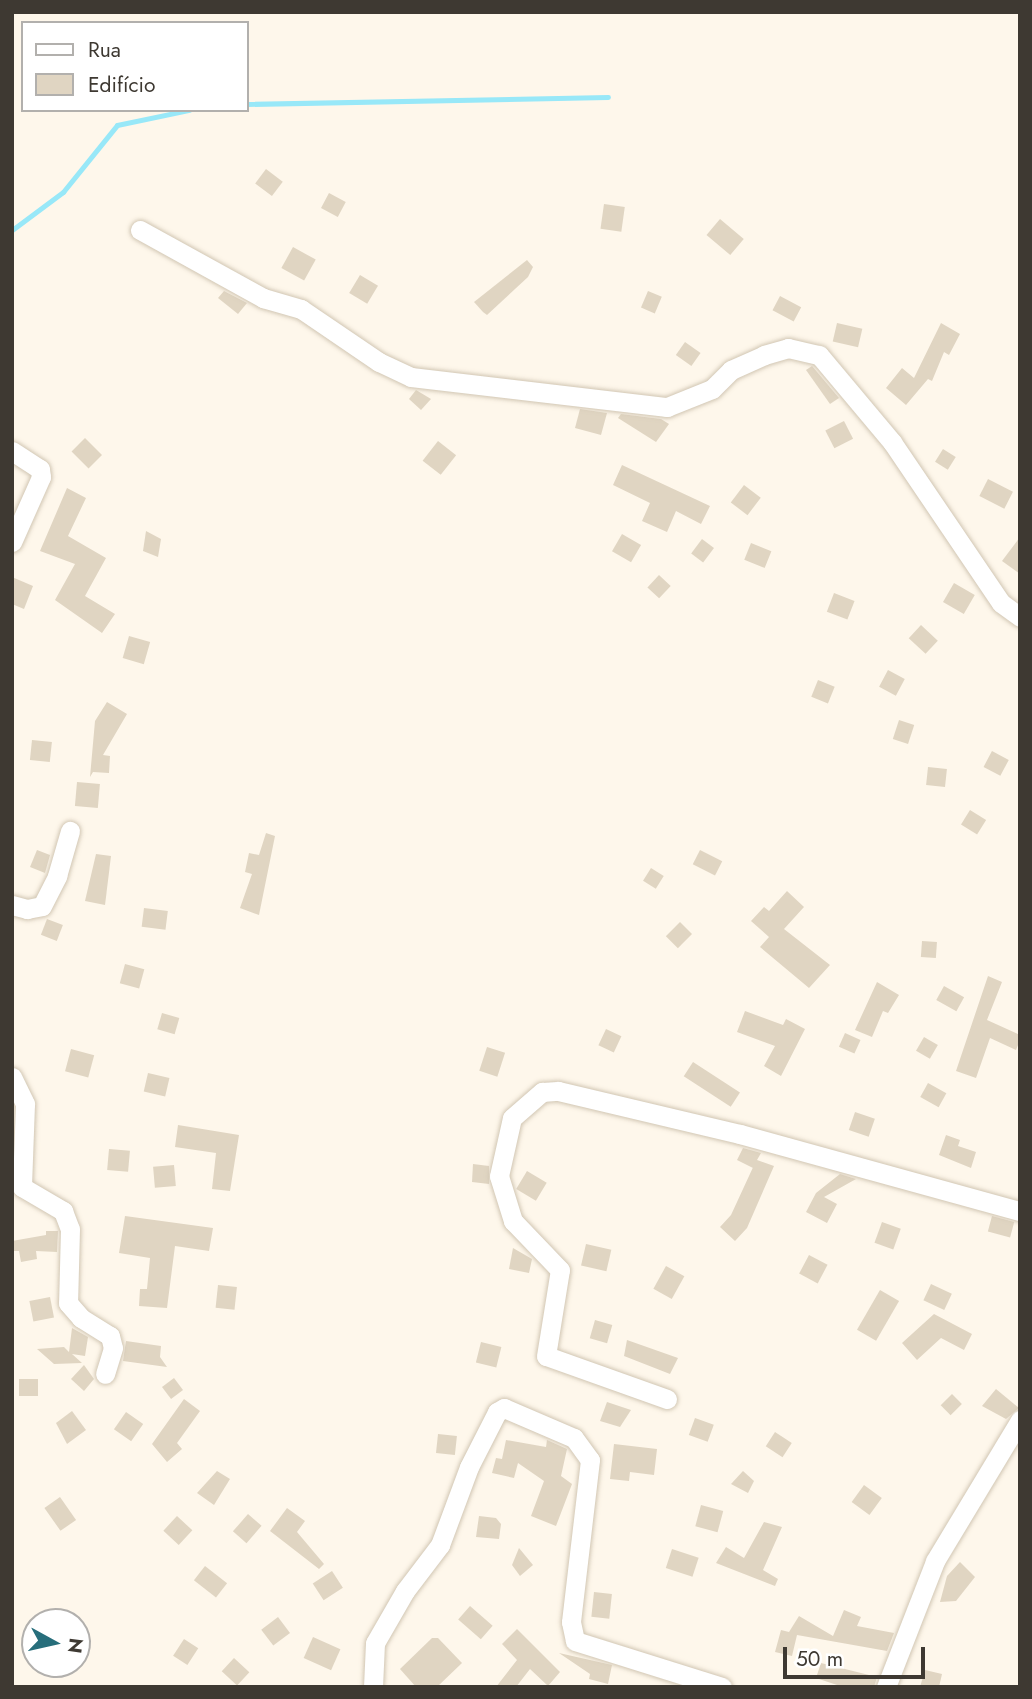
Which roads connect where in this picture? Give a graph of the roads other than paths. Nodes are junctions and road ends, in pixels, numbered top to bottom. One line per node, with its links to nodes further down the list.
1 (140, 230): 4 (street)
2 (12, 452): 3 (street)
3 (12, 542)
4 (1020, 617)
5 (70, 831): 6 (street)
6 (12, 905)
7 (12, 1077): 9 (street)
8 (1020, 1211): 10 (street)
9 (105, 1374)
10 (667, 1399)
11 (1020, 1420): 14 (street)
12 (373, 1687): 13 (street)
13 (722, 1687)
14 (887, 1687)

